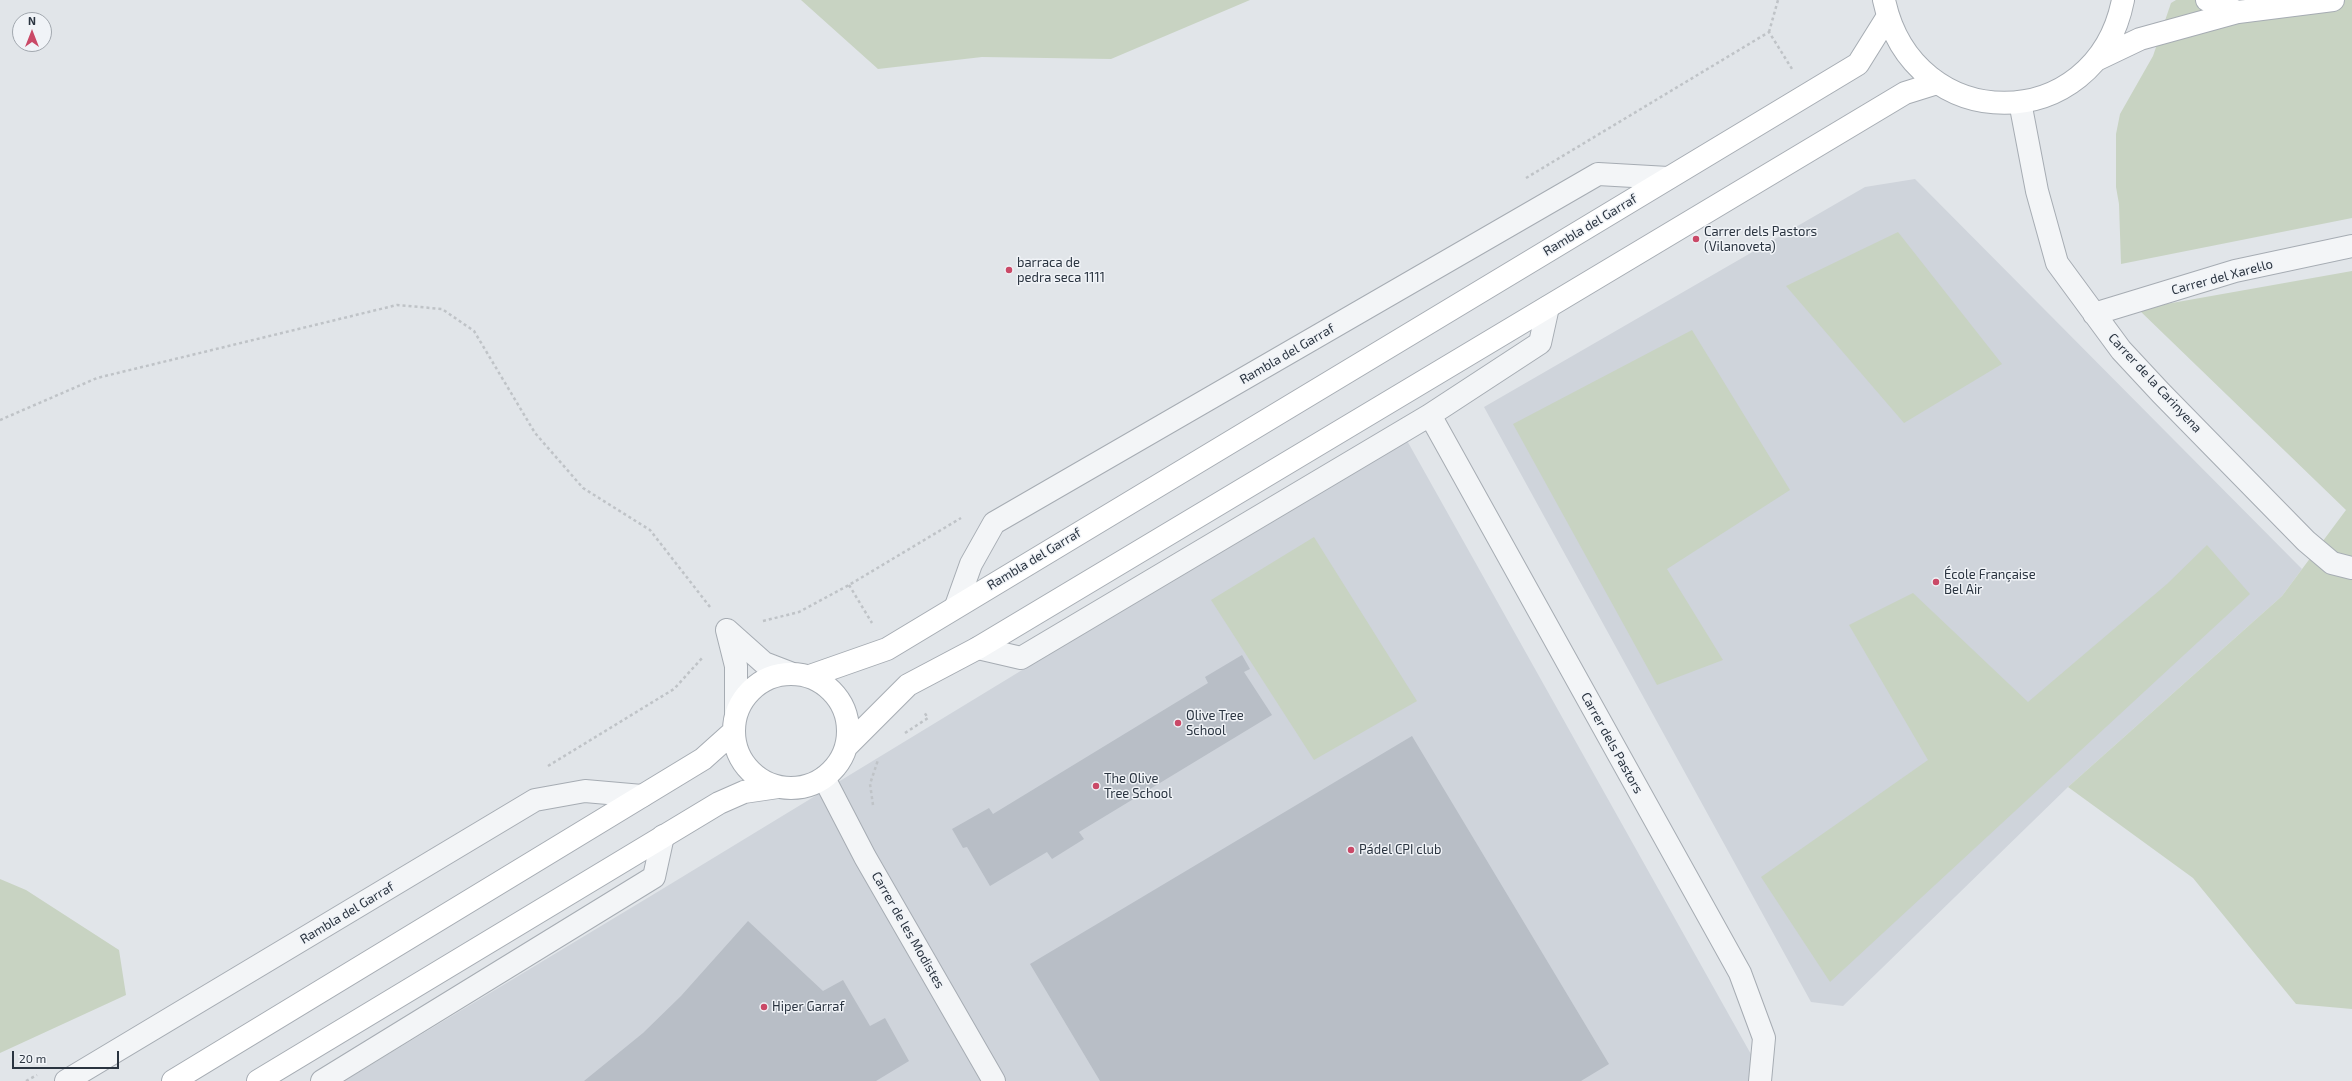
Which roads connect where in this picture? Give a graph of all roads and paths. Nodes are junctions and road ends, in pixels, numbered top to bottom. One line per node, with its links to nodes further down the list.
1 (1778, 0): 7 (path)
2 (2123, 0): 8 (street)
3 (2207, 0): 6 (street)
4 (2333, 0): 6 (street)
5 (1886, 8): 9 (street); 10 (street, Rambla del Garraf)
6 (2238, 12): 8 (street)
7 (1768, 32): 10 (path); 13 (path)
8 (2096, 60): 11 (street)
9 (1937, 83): 11 (street); 15 (street)
10 (1808, 94): 12 (street, Rambla del Garraf)
11 (2020, 102): 16 (street, Carrer de la Carinyena)
12 (1668, 178): 21 (street, Rambla del Garraf); 21 (street, Rambla del Garraf)
13 (1523, 180)
14 (2352, 246): 16 (street, Carrer del Xarel·lo)
15 (1548, 307): 17 (street); 23 (street)
16 (2094, 314): 20 (street, Carrer de la Carinyena)
17 (1430, 415): 23 (street); 39 (street, Carrer dels Pastors)
18 (0, 420): 22 (path)
19 (965, 516): 22 (path)
20 (2352, 568)
21 (956, 606): 24 (street, Rambla del Garraf)
22 (727, 630): 24 (street); 25 (street); 27 (path)
23 (978, 648): 26 (street)
24 (800, 674): 25 (street); 26 (street)
25 (734, 722): 29 (street); 30 (street)
26 (847, 746): 28 (street)
27 (544, 768)
28 (824, 778): 29 (street); 38 (street, Carrer de les Modistes)
29 (778, 787): 31 (street)
30 (642, 796): 34 (street, Rambla del Garraf); 35 (street)
31 (663, 836): 36 (street); 37 (street)
32 (40, 1073): 33 (path)
33 (26, 1081)
34 (66, 1081)
35 (173, 1081)
36 (258, 1081)
37 (322, 1081)
38 (994, 1081)
39 (1760, 1081)

